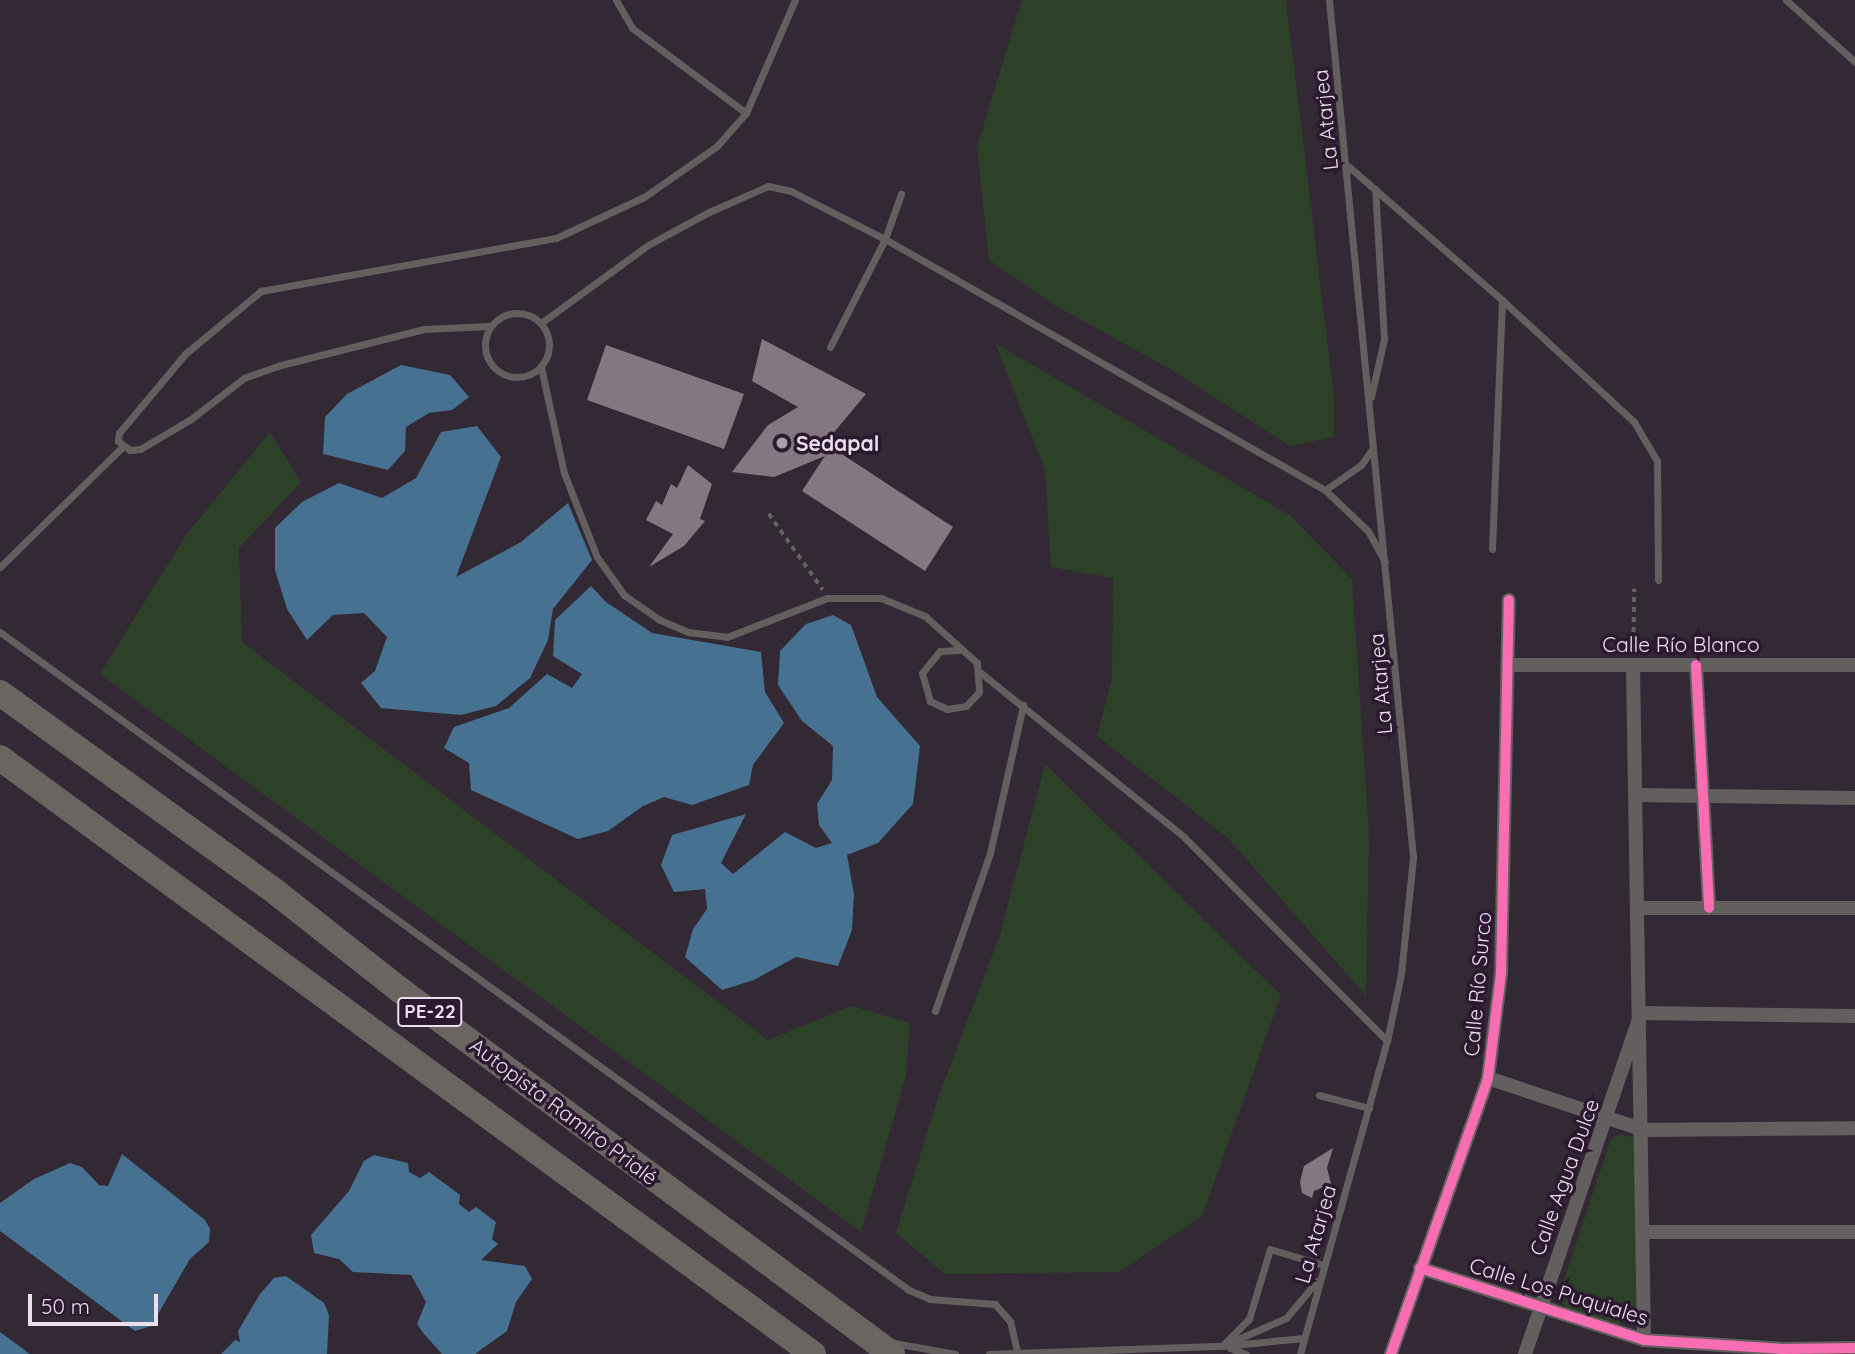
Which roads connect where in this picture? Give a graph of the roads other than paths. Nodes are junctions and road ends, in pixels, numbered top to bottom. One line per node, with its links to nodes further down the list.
1 (616, 0): 6 (lane)
2 (795, 0): 6 (lane)
3 (1329, 0): 7 (lane, La Atarjea)
4 (1786, 0): 5 (lane)
5 (1855, 62)
6 (746, 113): 17 (lane)
7 (1348, 166): 8 (lane); 16 (lane, La Atarjea)
8 (1375, 190): 11 (lane); 16 (lane)
9 (901, 194): 10 (lane)
10 (885, 239): 12 (lane); 14 (lane); 19 (lane)
11 (1502, 300): 20 (lane); 23 (lane)
12 (541, 323): 13 (lane); 15 (lane)
13 (490, 326): 15 (lane); 17 (lane)
14 (830, 347)
15 (541, 367): 26 (lane)
16 (1369, 406): 18 (lane, La Atarjea)
17 (122, 447): 22 (lane)
18 (1373, 449): 19 (lane); 21 (lane, La Atarjea)
19 (1325, 490): 21 (lane)
20 (1492, 549)
21 (1387, 565): 44 (lane, La Atarjea)
22 (0, 567)
23 (1658, 580)
24 (1509, 600): 27 (street, Calle Río Surco)
25 (0, 632): 64 (lane)
26 (959, 650): 31 (lane); 31 (lane)
27 (1507, 665): 28 (street, Calle Río Blanco); 45 (street, Calle Río Surco)
28 (1633, 665): 29 (street, Calle Río Blanco); 35 (street, Calle Agua Dulce)
29 (1696, 665): 30 (street, Calle Río Blanco); 36 (street)
30 (1855, 665)
31 (981, 673): 33 (lane)
32 (0, 693): 57 (highway, Autopista Ramiro Prialé / PE-22)
33 (1023, 705): 41 (lane); 44 (lane)
34 (0, 758): 66 (highway, PE-22)
35 (1635, 795): 36 (street); 38 (street, Calle Agua Dulce)
36 (1703, 796): 37 (street); 39 (street)
37 (1855, 798)
38 (1638, 908): 39 (street); 42 (street, Calle Agua Dulce)
39 (1709, 908): 40 (street)
40 (1855, 908)
41 (935, 1011)
42 (1640, 1013): 43 (street); 48 (street, Calle Agua Dulce); 50 (street, Calle Agua Dulce)
43 (1855, 1016)
44 (1387, 1041): 47 (lane, La Atarjea)
45 (1488, 1078): 48 (street); 54 (street, Calle Río Surco)
46 (1319, 1095): 47 (lane)
47 (1369, 1108): 53 (lane, La Atarjea)
48 (1608, 1118): 50 (street); 56 (street, Calle Agua Dulce)
49 (1855, 1128): 50 (street)
50 (1643, 1130): 51 (street, Calle Agua Dulce)
51 (1644, 1232): 52 (street); 59 (street, Calle Agua Dulce)
52 (1855, 1232)
53 (1323, 1265): 55 (lane, La Atarjea); 60 (lane)
54 (1420, 1268): 56 (street, Calle Los Puquiales); 73 (street, Calle Río Surco)
55 (1320, 1277): 58 (lane, La Atarjea); 60 (lane)
56 (1540, 1307): 59 (street, Calle Los Puquiales); 74 (street, Calle Agua Dulce)
57 (861, 1331): 67 (highway, Autopista Ramiro Prialé / PE-22); 68 (lane)
58 (1304, 1338): 60 (lane); 72 (lane, La Atarjea)
59 (1644, 1340): 62 (street, Calle Los Puquiales)
60 (1222, 1346): 61 (lane); 71 (lane)
61 (1168, 1348): 64 (lane); 70 (lane)
62 (1660, 1348): 65 (street, Calle Los Puquiales)
63 (1855, 1348): 65 (street, Calle Los Puquiales)
64 (1017, 1352): 69 (lane)
65 (1782, 1352)
66 (812, 1354)
67 (892, 1354)
68 (955, 1354)
69 (989, 1354)
70 (1155, 1354)
71 (1246, 1354)
72 (1300, 1354)
73 (1391, 1354)
74 (1525, 1354)

